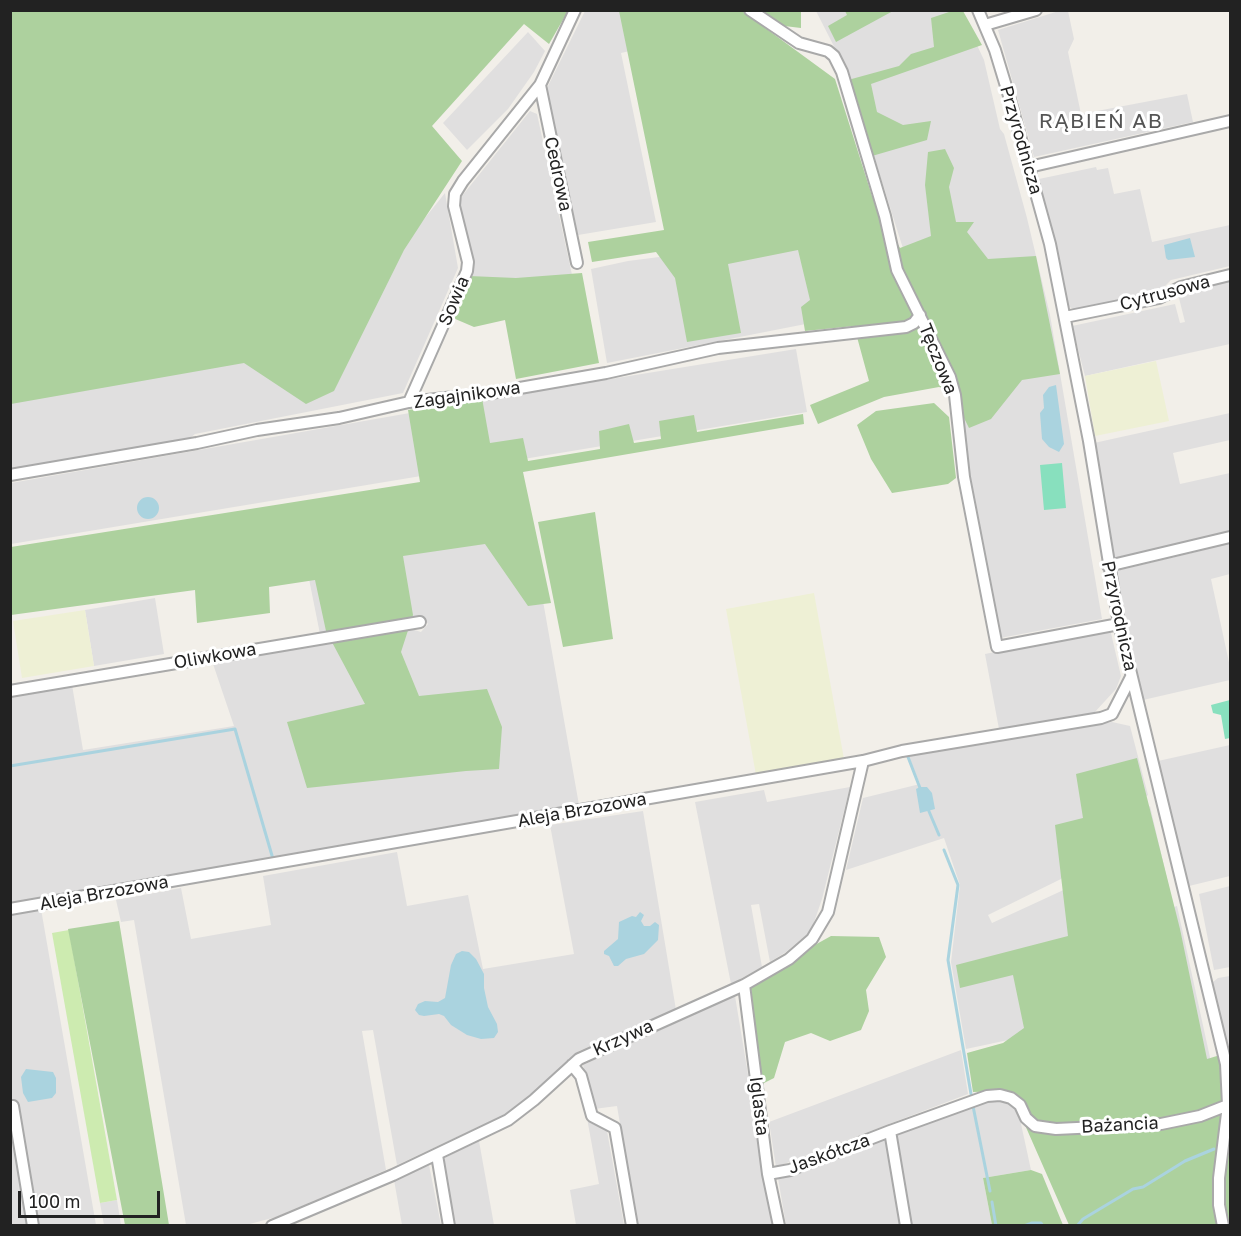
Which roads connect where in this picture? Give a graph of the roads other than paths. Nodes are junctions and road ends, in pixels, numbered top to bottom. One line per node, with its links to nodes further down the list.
1 (575, 10): 6 (street)
2 (750, 10): 11 (street, Tęczowa)
3 (978, 10): 5 (street, Przyrodnicza)
4 (1036, 10): 5 (street)
5 (985, 24): 8 (street, Przyrodnicza)
6 (540, 85): 9 (street, Cedrowa); 13 (street, Sowia)
7 (1230, 121): 8 (street)
8 (1029, 167): 12 (street, Przyrodnicza)
9 (577, 263)
10 (1230, 275): 12 (street, Cytrusowa)
11 (920, 315): 13 (street, Zagajnikowa); 18 (street, Tęczowa)
12 (1065, 317): 16 (street, Przyrodnicza)
13 (409, 402): 14 (street, Zagajnikowa)
14 (10, 476)
15 (1230, 537): 16 (street)
16 (1108, 566): 18 (street, Przyrodnicza)
17 (420, 622): 20 (street, Oliwkowa)
18 (1119, 624): 19 (street, Przyrodnicza)
19 (1131, 677): 21 (street, Aleja Brzozowa); 24 (street, Przyrodnicza)
20 (10, 691)
21 (863, 761): 22 (street, Aleja Brzozowa); 23 (street, Krzywa)
22 (10, 909)
23 (744, 985): 25 (street, Krzywa); 31 (street, Iglasta)
24 (1228, 1063): 27 (street, Przyrodnicza)
25 (572, 1065): 30 (street, Krzywa); 35 (street)
26 (1020, 1105): 27 (street, Bażancia); 29 (street, Jaskółcza)
27 (1228, 1105): 38 (street, Przyrodnicza)
28 (13, 1106): 32 (street)
29 (890, 1131): 31 (street, Jaskółcza); 37 (street, Jaskółcza)
30 (436, 1155): 33 (street, Krzywa); 34 (street)
31 (768, 1174): 36 (street, Iglasta)
32 (33, 1226)
33 (272, 1226)
34 (449, 1226)
35 (632, 1226)
36 (779, 1226)
37 (906, 1226)
38 (1223, 1226)

